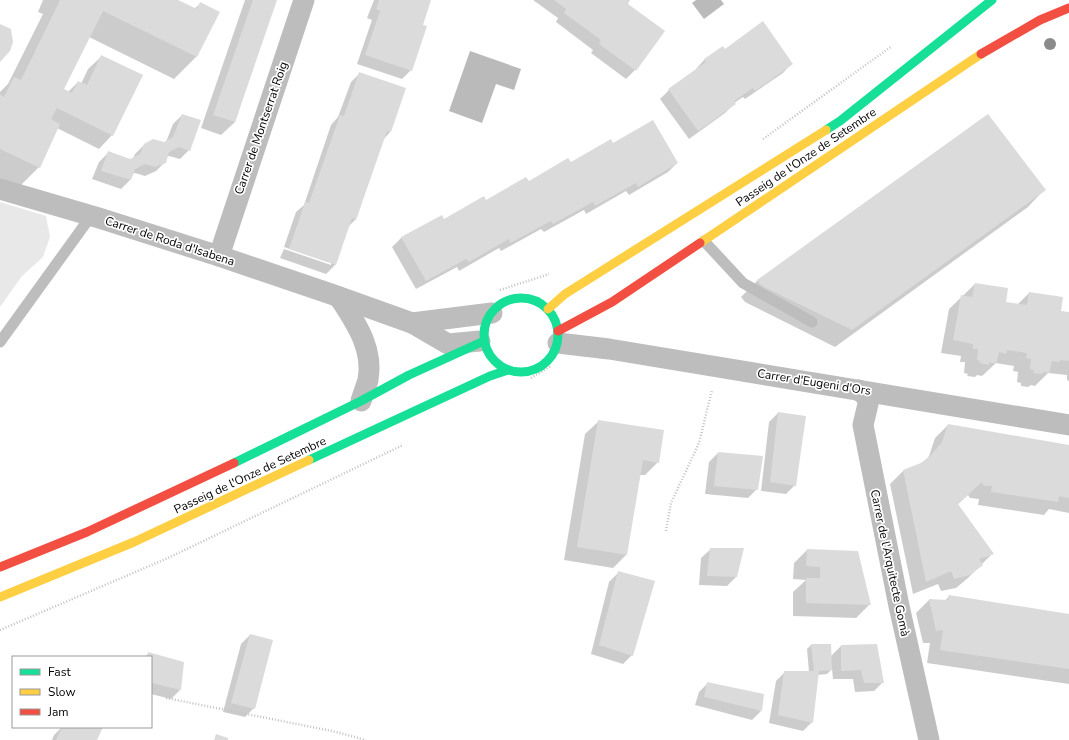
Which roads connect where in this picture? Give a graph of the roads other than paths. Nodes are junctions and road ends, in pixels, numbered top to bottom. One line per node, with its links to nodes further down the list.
1 (304, 0): 7 (street, Carrer de Montserrat Roig)
2 (992, 0): 9 (street, Passeig de l'Onze de Setembre)
3 (1069, 8): 6 (street, Passeig de l'Onze de Setembre)
4 (0, 189): 5 (street, Carrer de Roda d'Isabena)
5 (91, 216): 7 (street, Carrer de Roda d'Isabena); 15 (lane)
6 (704, 241): 11 (lane); 13 (street, Passeig de l'Onze de Setembre)
7 (219, 256): 8 (street, Carrer de Roda d'Isabena)
8 (338, 297): 12 (street, Carrer de Roda d'Isabena); 18 (street)
9 (548, 309): 10 (street); 13 (street)
10 (492, 313): 12 (street, Carrer de Roda d'Isabena); 14 (street)
11 (812, 322)
12 (412, 323): 14 (street, Carrer de Roda d'Isabena)
13 (558, 337): 16 (street); 17 (street, Carrer d'Eugeni d'Ors)
14 (484, 341): 16 (street); 18 (street, Passeig de l'Onze de Setembre)
15 (0, 342)
16 (508, 370): 21 (street, Passeig de l'Onze de Setembre)
17 (859, 390): 19 (street, Carrer d'Eugeni d'Ors); 22 (street, Carrer de l'Arquitecte Gomà)
18 (361, 401): 20 (street, Passeig de l'Onze de Setembre)
19 (1069, 425)
20 (0, 567)
21 (0, 597)
22 (928, 740)

